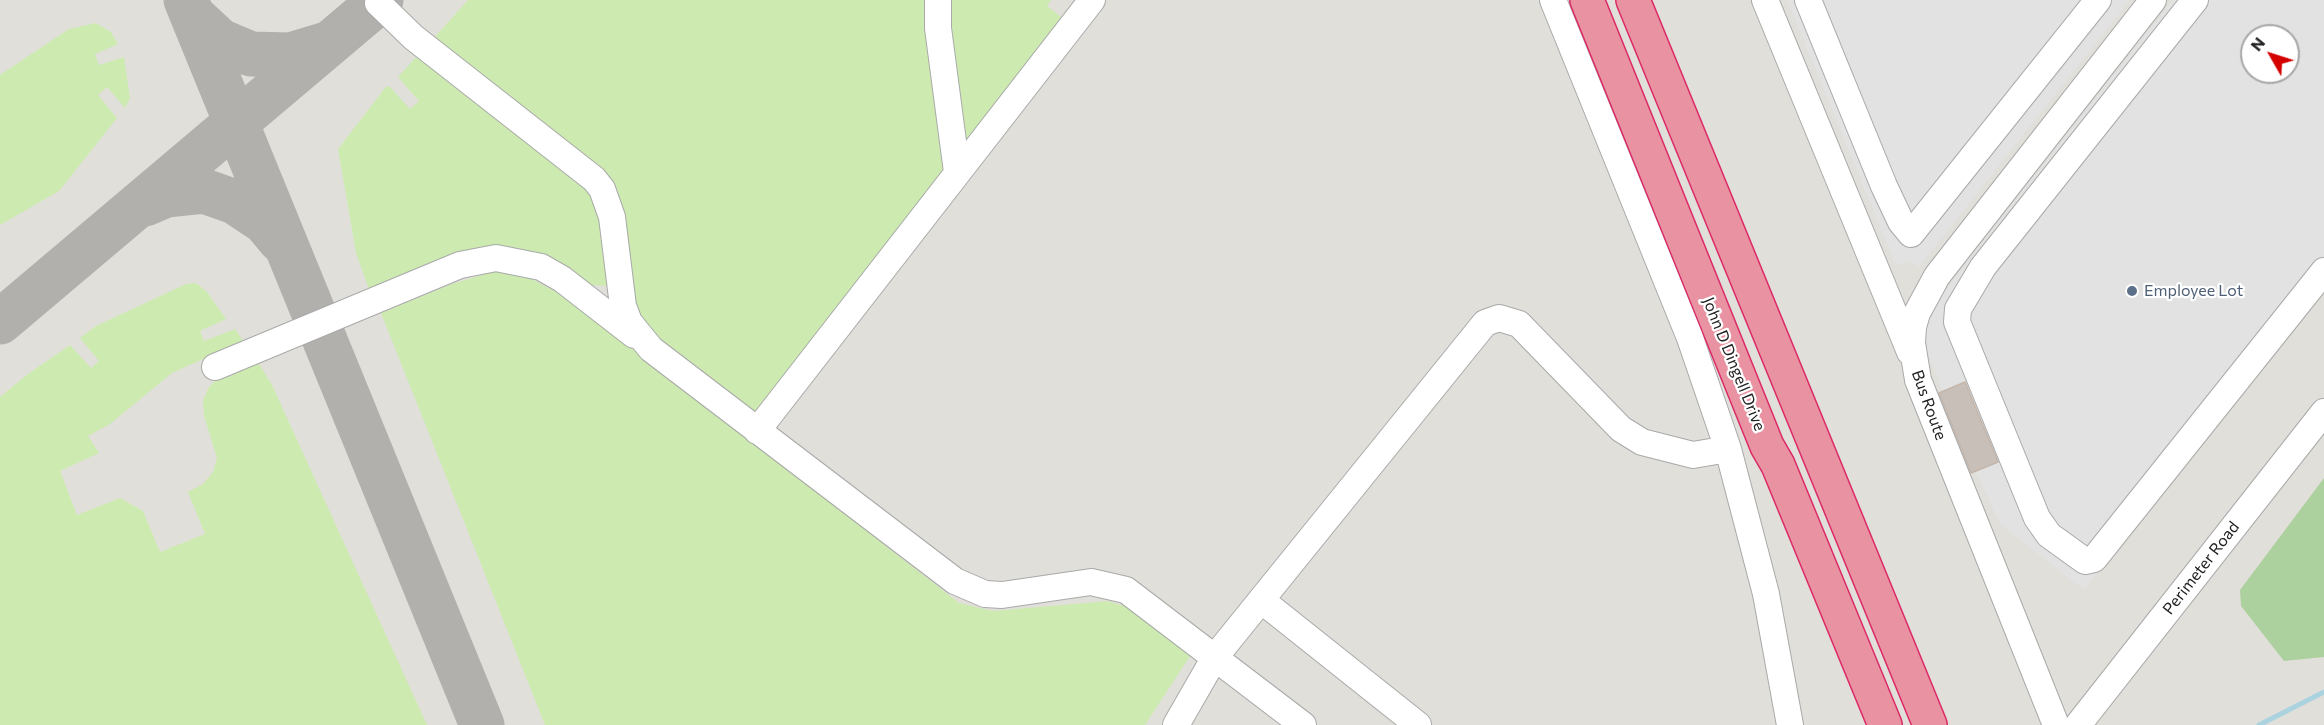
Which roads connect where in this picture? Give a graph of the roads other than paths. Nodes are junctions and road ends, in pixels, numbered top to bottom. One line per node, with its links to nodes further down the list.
1 (938, 0): 12 (lane)
2 (1092, 0): 12 (lane)
3 (1553, 0): 20 (lane)
4 (1587, 0): 19 (highway, John D Dingell Drive)
5 (1634, 0): 29 (highway)
6 (1765, 0): 15 (lane)
7 (1808, 0): 8 (lane)
8 (2098, 0)
9 (2154, 0): 15 (lane, Bus Route)
10 (2196, 0): 13 (lane)
11 (378, 3): 14 (lane)
12 (957, 172): 18 (lane)
13 (2324, 271)
14 (651, 349): 16 (lane); 18 (lane)
15 (1914, 361): 30 (lane, Bus Route)
16 (215, 367)
17 (2324, 412): 31 (lane, Perimeter Road)
18 (757, 431): 22 (lane)
19 (1767, 446): 27 (highway); 28 (highway, John D Dingell Drive)
20 (1728, 449): 21 (lane); 26 (lane)
21 (1261, 600): 22 (lane); 25 (lane)
22 (1215, 657): 23 (lane); 24 (lane)
23 (1176, 725)
24 (1303, 725)
25 (1418, 725)
26 (1790, 725)
27 (1866, 725)
28 (1885, 725)
29 (1930, 725)
30 (2056, 725)
31 (2078, 725)

